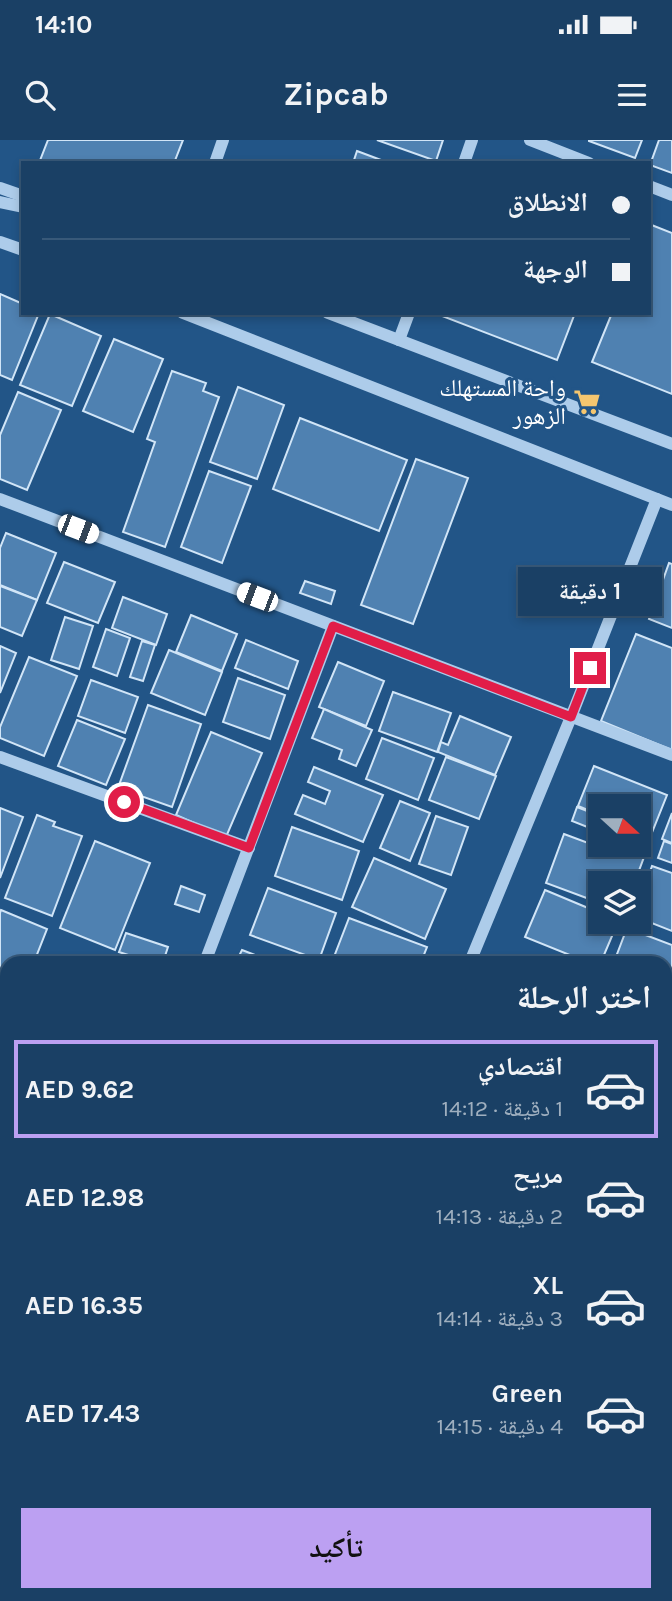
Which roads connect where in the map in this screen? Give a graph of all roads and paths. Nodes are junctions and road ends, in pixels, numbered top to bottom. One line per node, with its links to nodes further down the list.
1 (223, 140): 4 (street)
2 (472, 140): 5 (street)
3 (530, 140): 6 (street)
4 (216, 161)
5 (465, 161)
6 (584, 161)
7 (651, 187): 10 (street)
8 (0, 188): 9 (street)
9 (21, 195)
10 (672, 195)
11 (0, 202): 12 (street)
12 (21, 207)
13 (0, 242): 14 (street)
14 (21, 249)
15 (188, 315): 20 (street)
16 (333, 315): 18 (street)
17 (408, 315): 18 (street)
18 (399, 340): 19 (street)
19 (672, 444)
20 (657, 499): 22 (street); 24 (street)
21 (1, 501): 23 (street)
22 (672, 505)
23 (333, 626): 24 (street); 27 (street)
24 (571, 717): 25 (street); 29 (street)
25 (672, 755)
26 (0, 757): 27 (street)
27 (249, 848): 28 (street)
28 (207, 956)
29 (472, 956)

